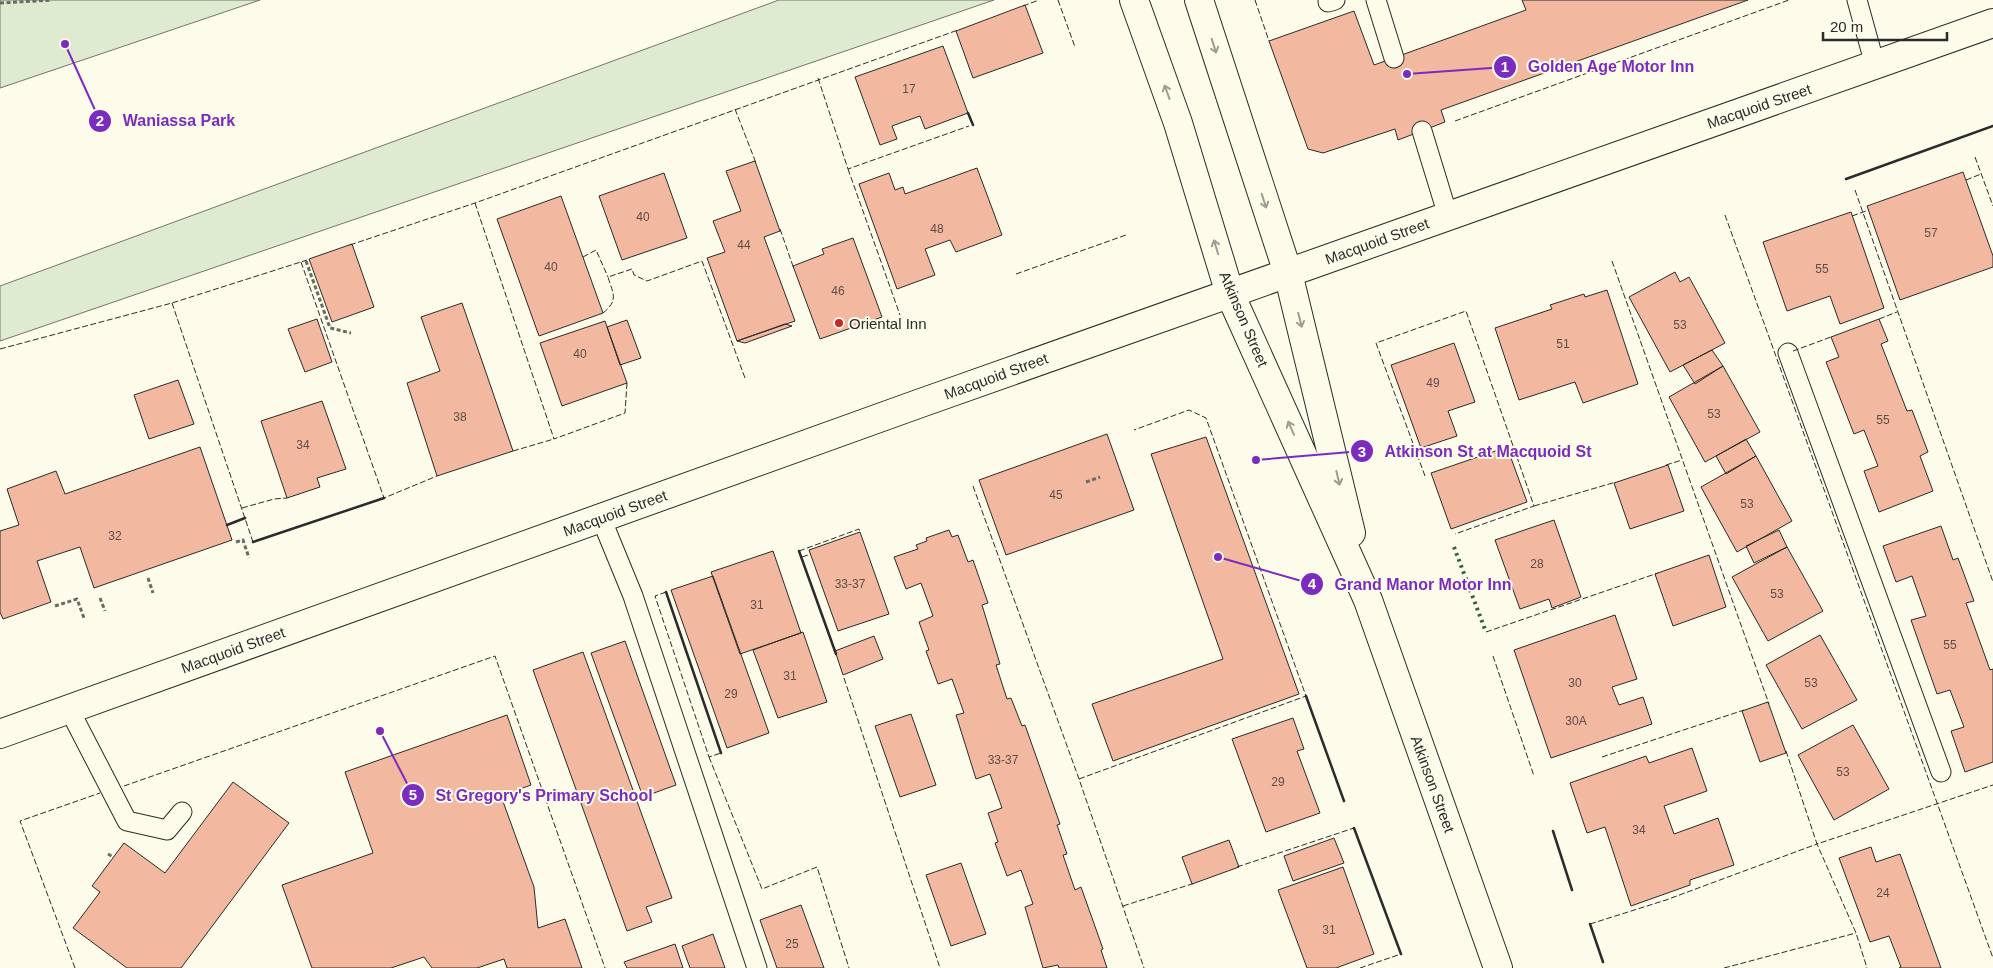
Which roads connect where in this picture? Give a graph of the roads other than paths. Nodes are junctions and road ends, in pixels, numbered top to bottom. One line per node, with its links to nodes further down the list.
1 (1134, 0): 13 (street, Atkinson Street, one-way to 1)
2 (1199, 0): 12 (street, Atkinson Street, one-way to 12)
3 (1328, 0): 4 (lane)
4 (1335, 0)
5 (1376, 0): 8 (lane)
6 (1857, 0): 9 (lane)
7 (1993, 23): 9 (street, Macquoid Street)
8 (1394, 58)
9 (1875, 65): 11 (street, Macquoid Street)
10 (1422, 131): 11 (lane)
11 (1448, 216): 12 (street, Macquoid Street)
12 (1288, 273): 13 (street, Macquoid Street); 16 (street, Atkinson Street, one-way to 16)
13 (1230, 294): 15 (street, Macquoid Street); 16 (street, Atkinson Street, one-way to 13)
14 (1788, 353): 19 (lane)
15 (601, 518): 17 (street, Macquoid Street); 21 (lane)
16 (1368, 600): 22 (street, Atkinson Street)
17 (69, 709): 18 (street, Macquoid Street); 20 (lane)
18 (0, 734)
19 (1941, 772)
20 (182, 812)
21 (757, 968)
22 (1498, 968)

